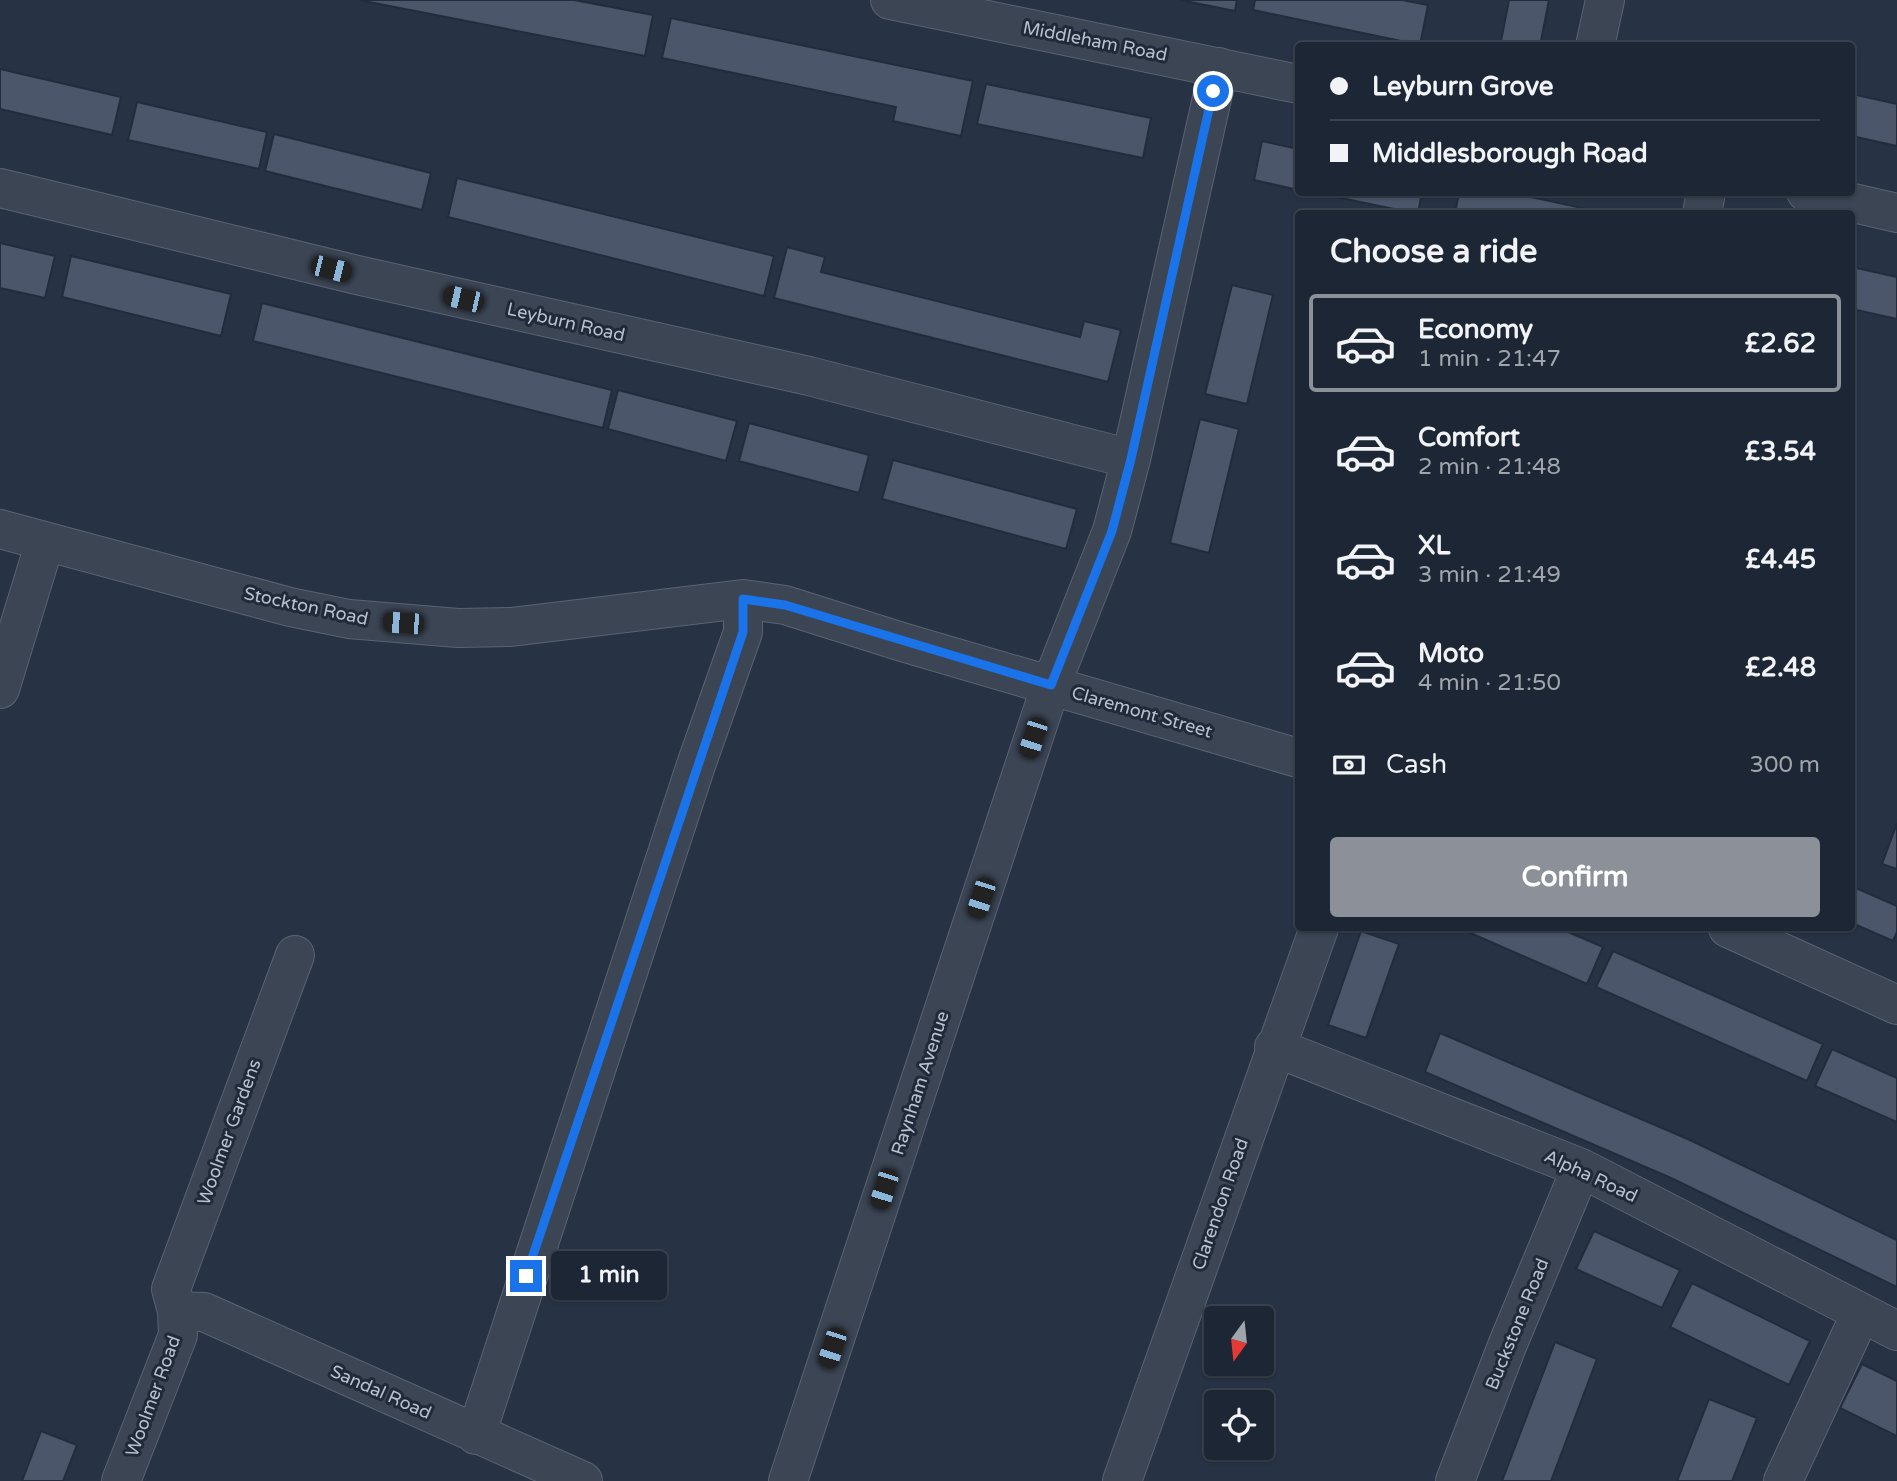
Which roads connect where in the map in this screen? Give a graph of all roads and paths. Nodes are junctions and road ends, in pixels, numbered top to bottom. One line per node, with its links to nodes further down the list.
1 (890, 0): 4 (street, Middleham Road)
2 (1605, 0): 3 (street)
3 (1596, 42)
4 (1219, 66): 5 (street, Middleham Road); 9 (street, Raynham Avenue)
5 (1295, 83)
6 (0, 187): 9 (street, Leyburn Road)
7 (1823, 196): 8 (street)
8 (1897, 213)
9 (1131, 459): 13 (street, Raynham Avenue)
10 (0, 529): 11 (street, Stockton Road)
11 (45, 542): 12 (street, Stockton Road); 14 (street)
12 (743, 599): 13 (street, Claremont Street); 25 (street)
13 (1051, 685): 15 (street, Claremont Street); 28 (street, Raynham Avenue)
14 (0, 689)
15 (1295, 757)
16 (1318, 931): 20 (street, Clarendon Road)
17 (1735, 931): 19 (street)
18 (295, 955): 22 (street, Woolmer Gardens)
19 (1897, 1005)
20 (1274, 1048): 21 (street, Alpha Road); 29 (street, Clarendon Road)
21 (1581, 1168): 23 (street, Alpha Road); 30 (street, Buckstone Road)
22 (177, 1311): 25 (street, Sandal Road); 26 (street, Woolmer Road)
23 (1861, 1313): 24 (street, Alpha Road); 31 (street)
24 (1897, 1331)
25 (476, 1435): 27 (street, Sandal Road)
26 (121, 1481)
27 (583, 1481)
28 (788, 1481)
29 (1122, 1481)
30 (1455, 1481)
31 (1783, 1481)

